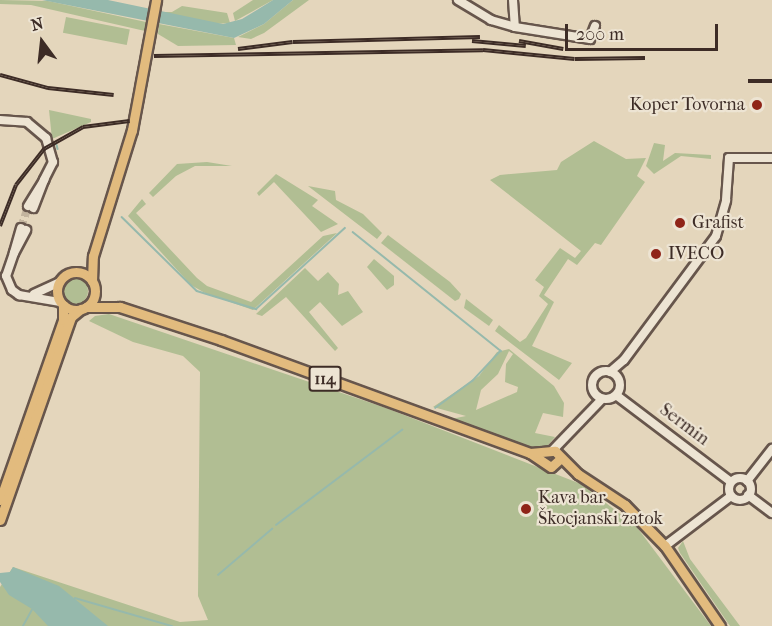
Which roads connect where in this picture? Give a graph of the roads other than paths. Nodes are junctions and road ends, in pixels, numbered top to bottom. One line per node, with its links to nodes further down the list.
1 (156, 0): 10 (main road)
2 (458, 0): 5 (street)
3 (513, 0): 5 (street)
4 (595, 26): 5 (street)
5 (514, 27)
6 (0, 120): 8 (street)
7 (772, 158): 18 (street)
8 (30, 207)
9 (23, 229): 14 (street)
10 (93, 256): 11 (main road); 13 (main road)
11 (75, 272): 12 (main road); 13 (main road, 114)
12 (58, 283): 14 (street); 15 (main road)
13 (93, 286): 16 (main road, 114); 17 (main road)
14 (30, 296): 15 (street)
15 (61, 304): 17 (main road, 114); 29 (main road)
16 (120, 307): 17 (main road, 114); 24 (main road, 114)
17 (84, 308): 31 (main road)
18 (614, 375): 19 (street); 20 (street)
19 (593, 392): 21 (street); 22 (street)
20 (616, 394): 21 (street); 26 (street, Sermin)
21 (602, 399): 22 (street)
22 (584, 413): 24 (street)
23 (772, 448): 25 (street)
24 (553, 458): 32 (main road, 114)
25 (747, 481): 26 (street); 28 (street)
26 (731, 482): 27 (street)
27 (731, 495): 28 (street); 32 (street)
28 (748, 495): 30 (street)
29 (0, 500)
30 (772, 513)
31 (0, 520)
32 (665, 546): 33 (main road, 114)
33 (720, 626)

